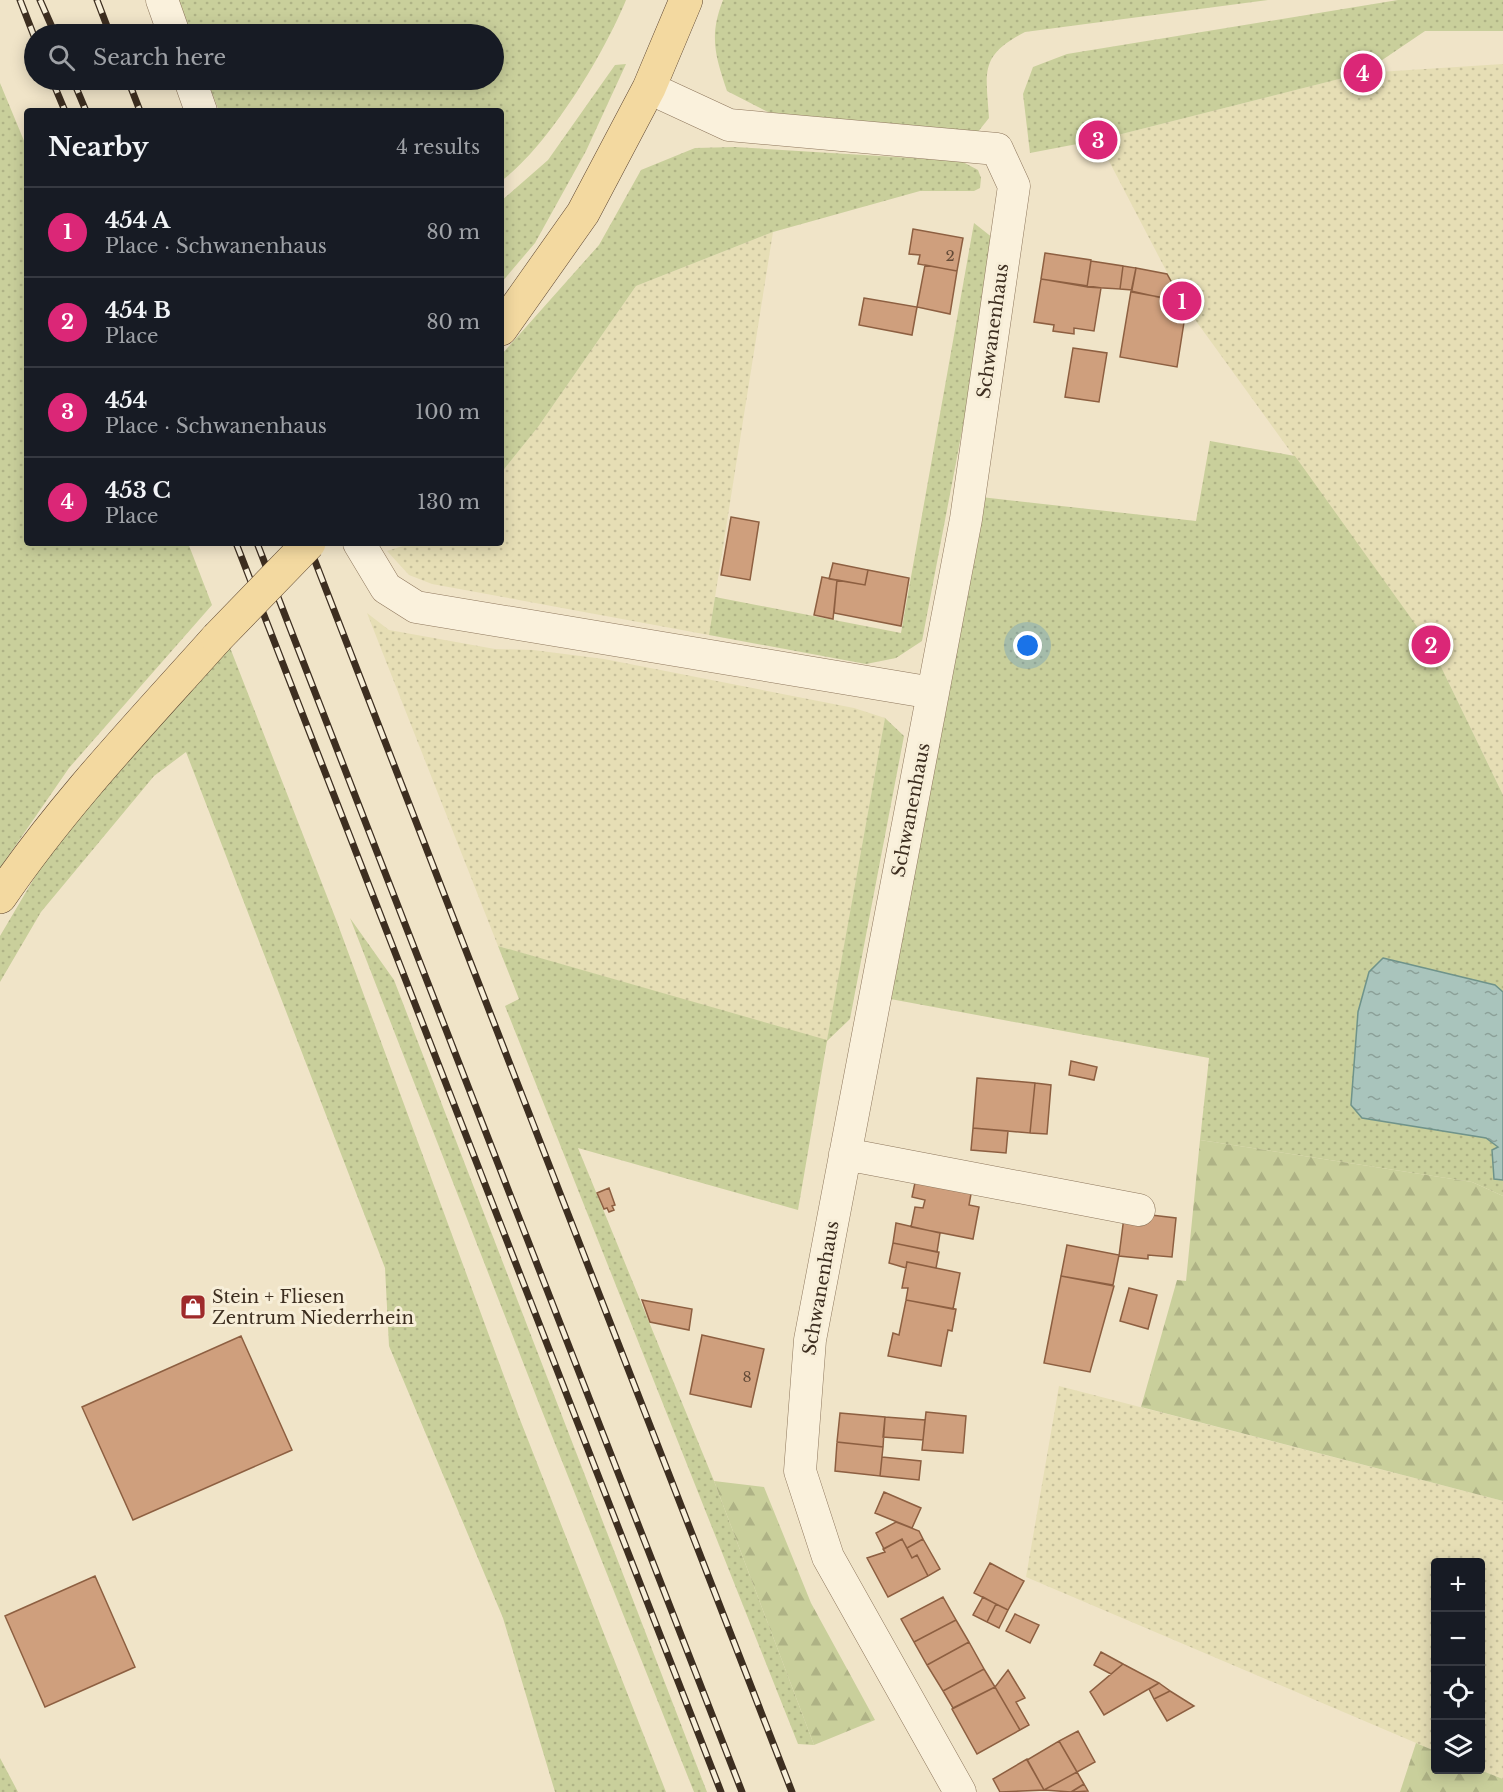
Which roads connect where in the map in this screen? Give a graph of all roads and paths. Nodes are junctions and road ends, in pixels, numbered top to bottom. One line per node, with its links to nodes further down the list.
1 (162, 0): 3 (street)
2 (686, 0): 4 (main road)
3 (170, 24)
4 (649, 88): 7 (main road); 10 (street, Schwanenhaus)
5 (194, 90): 6 (street)
6 (200, 108)
7 (504, 325)
8 (306, 546): 11 (main road, bridge)
9 (361, 546): 10 (street)
10 (933, 693): 12 (street, Schwanenhaus)
11 (0, 897)
12 (845, 1154): 13 (street); 14 (street, Schwanenhaus)
13 (1139, 1210)
14 (960, 1792)

